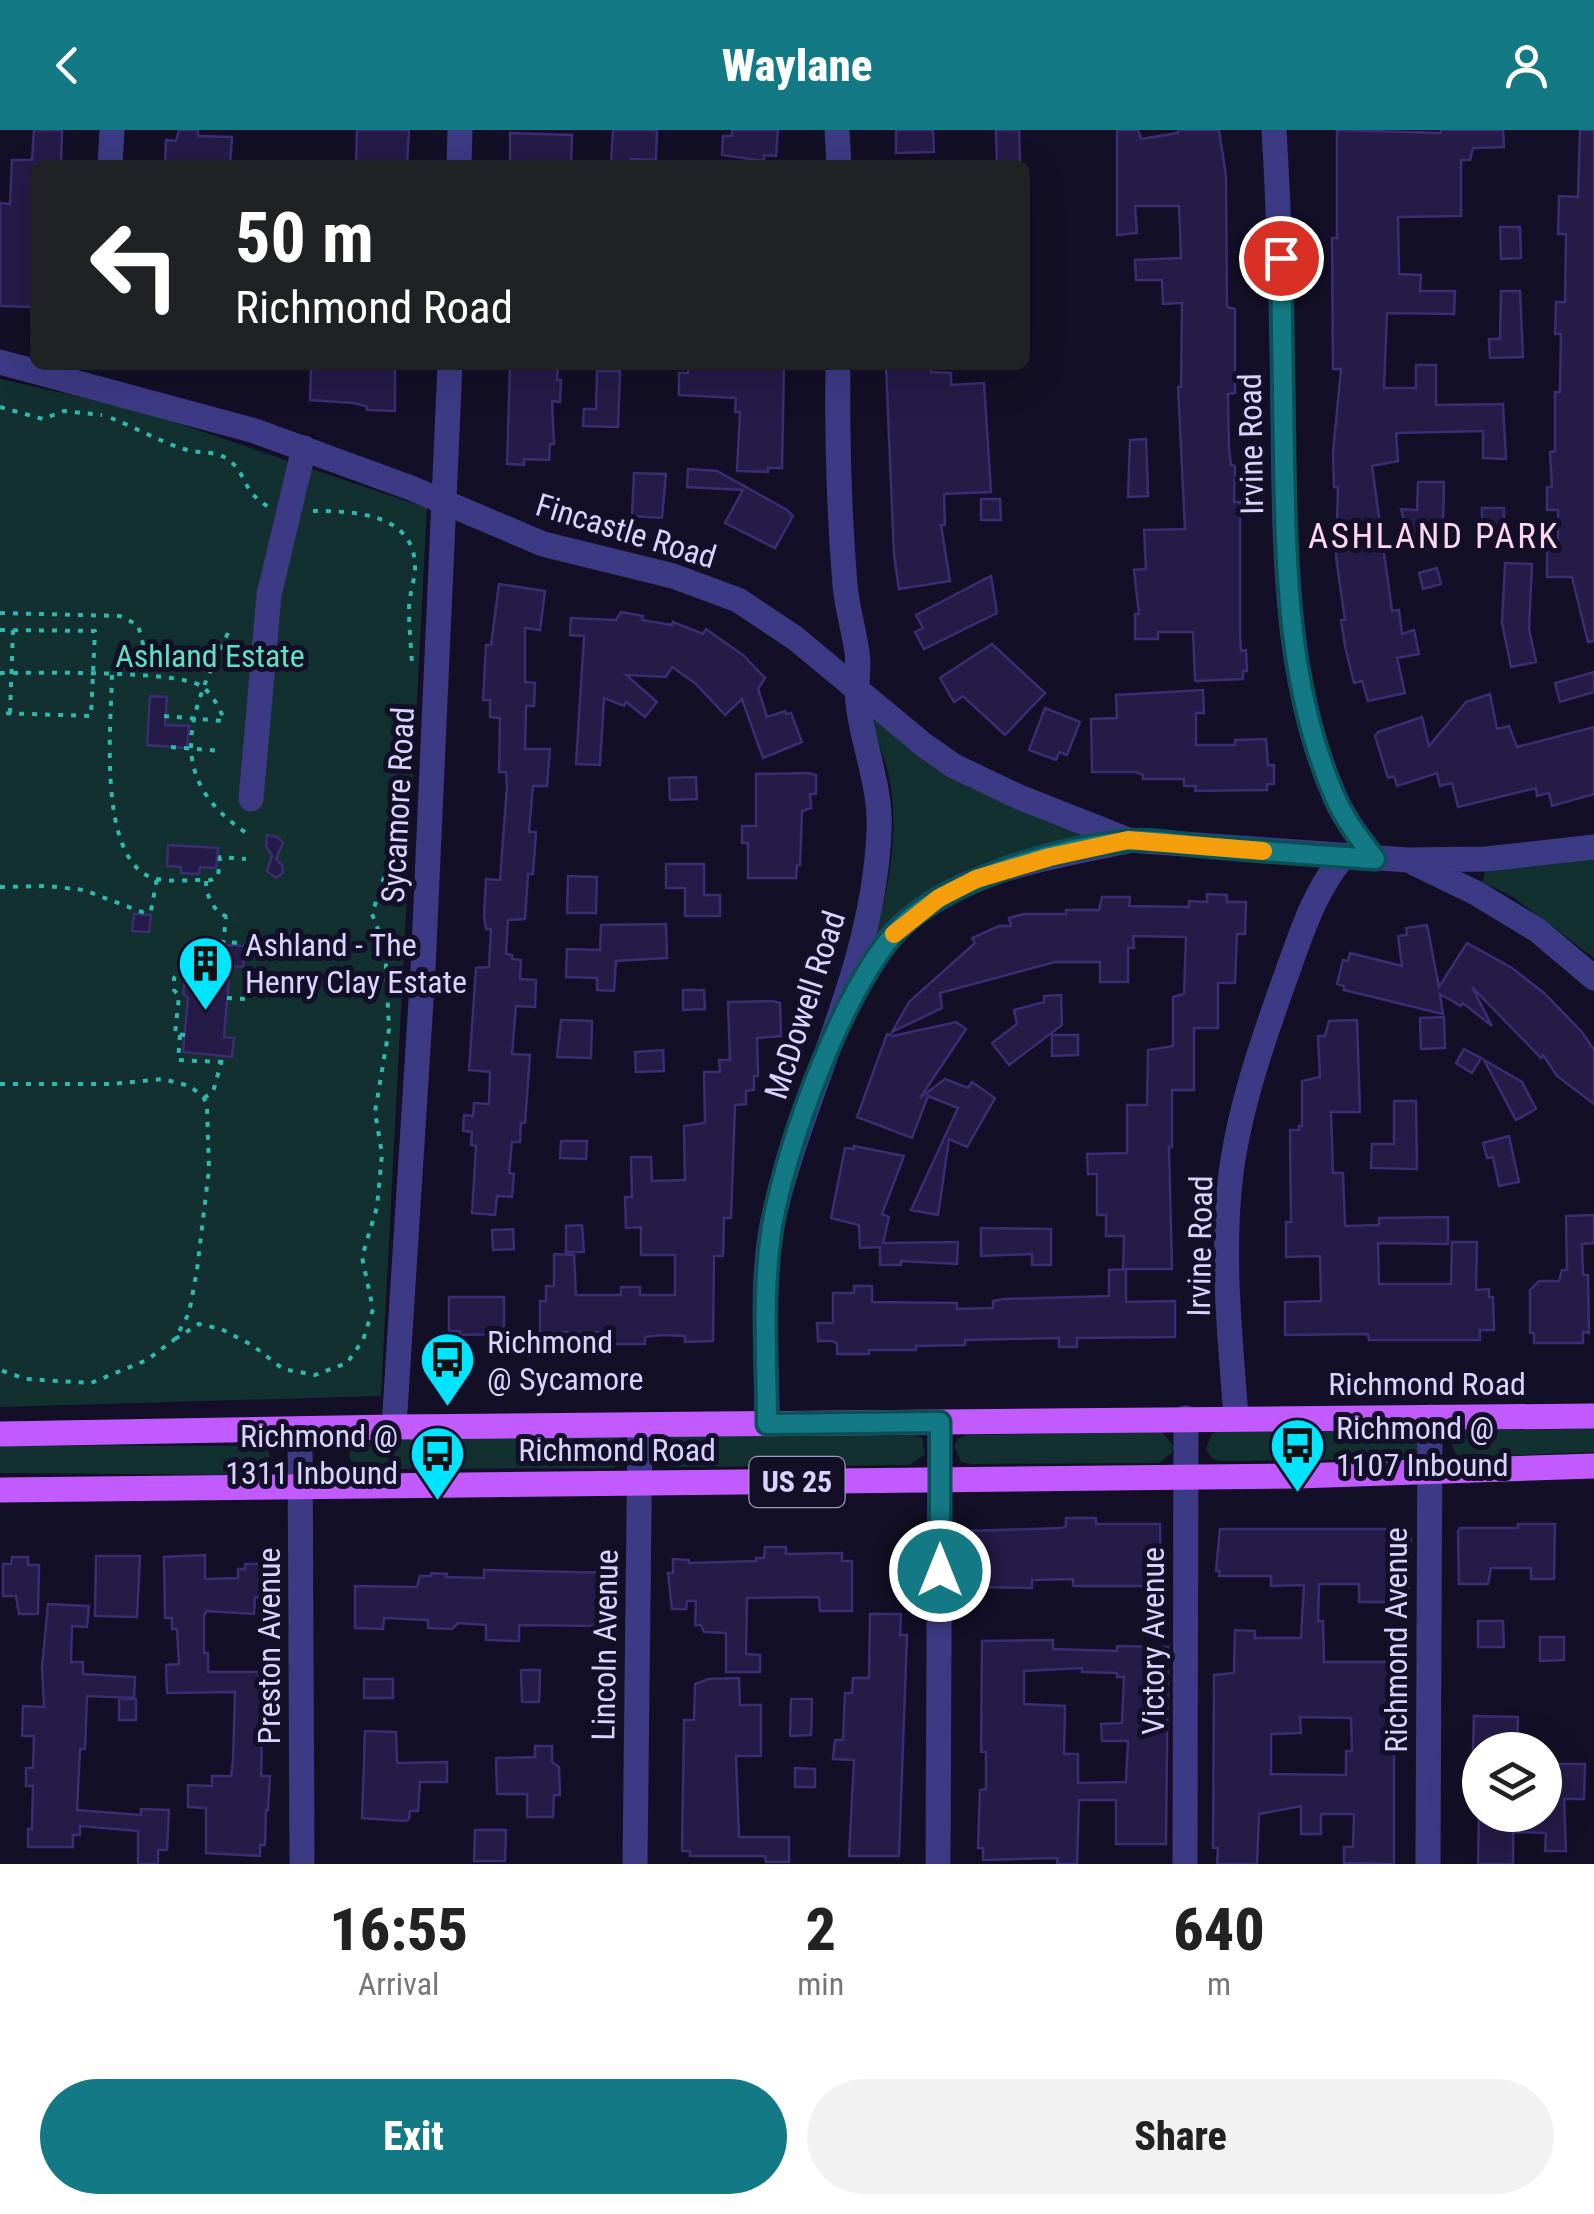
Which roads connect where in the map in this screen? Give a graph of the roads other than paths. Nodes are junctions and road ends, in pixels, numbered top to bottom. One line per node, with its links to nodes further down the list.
1 (112, 130): 5 (street)
2 (460, 130): 6 (street)
3 (837, 130): 7 (street)
4 (1274, 130): 21 (street, Irvine Road)
5 (110, 160)
6 (458, 160)
7 (839, 160)
8 (0, 362): 9 (street, Fincastle Road)
9 (30, 366)
10 (57, 370): 13 (street, Fincastle Road)
11 (450, 370): 15 (street, Sycamore Road)
12 (838, 370): 16 (street, McDowell Road)
13 (100, 376): 14 (street, Fincastle Road)
14 (304, 448): 15 (street, Fincastle Road); 17 (street)
15 (444, 502): 16 (street, Fincastle Road); 32 (street, Sycamore Road)
16 (857, 690): 18 (street, Fincastle Road); 24 (street, McDowell Road)
17 (251, 799)
18 (1128, 840): 20 (street, Fincastle Road); 24 (street, Fincastle Road)
19 (1594, 847): 22 (street, Fincastle Road)
20 (1343, 857): 21 (street, Fincastle Road); 28 (street, Irvine Road)
21 (1375, 859): 22 (street, Fincastle Road)
22 (1408, 860): 23 (street)
23 (1594, 978)
24 (845, 1008): 30 (street, McDowell Road)
25 (1594, 1416): 26 (main road, Richmond Road / US 25)
26 (1430, 1417): 28 (main road, Richmond Road / US 25); 36 (street, Richmond Avenue)
27 (1186, 1418): 28 (main road, Richmond Road / US 25); 29 (main road, Richmond Road / US 25); 37 (street, Victory Avenue)
28 (1236, 1418)
29 (940, 1422): 30 (main road, Richmond Road / US 25); 38 (street)
30 (767, 1424): 31 (main road, Richmond Road / US 25)
31 (640, 1426): 32 (main road, Richmond Road / US 25); 39 (street, Lincoln Avenue)
32 (394, 1427): 33 (main road, Richmond Road / US 25)
33 (300, 1428): 34 (main road, Richmond Road / US 25); 40 (street, Preston Avenue)
34 (0, 1434)
35 (1594, 1466): 36 (main road, Richmond Road / US 25)
36 (1429, 1474): 37 (main road, Richmond Road / US 25); 46 (street, Richmond Avenue)
37 (1187, 1478): 38 (main road, Richmond Road / US 25); 45 (street, Victory Avenue)
38 (941, 1481): 39 (main road, Richmond Road / US 25); 44 (street)
39 (639, 1482): 40 (main road, Richmond Road / US 25); 43 (street, Lincoln Avenue)
40 (302, 1487): 41 (main road, Richmond Road / US 25); 42 (street, Preston Avenue)
41 (0, 1490)
42 (302, 1864)
43 (635, 1864)
44 (938, 1864)
45 (1185, 1864)
46 (1428, 1864)

